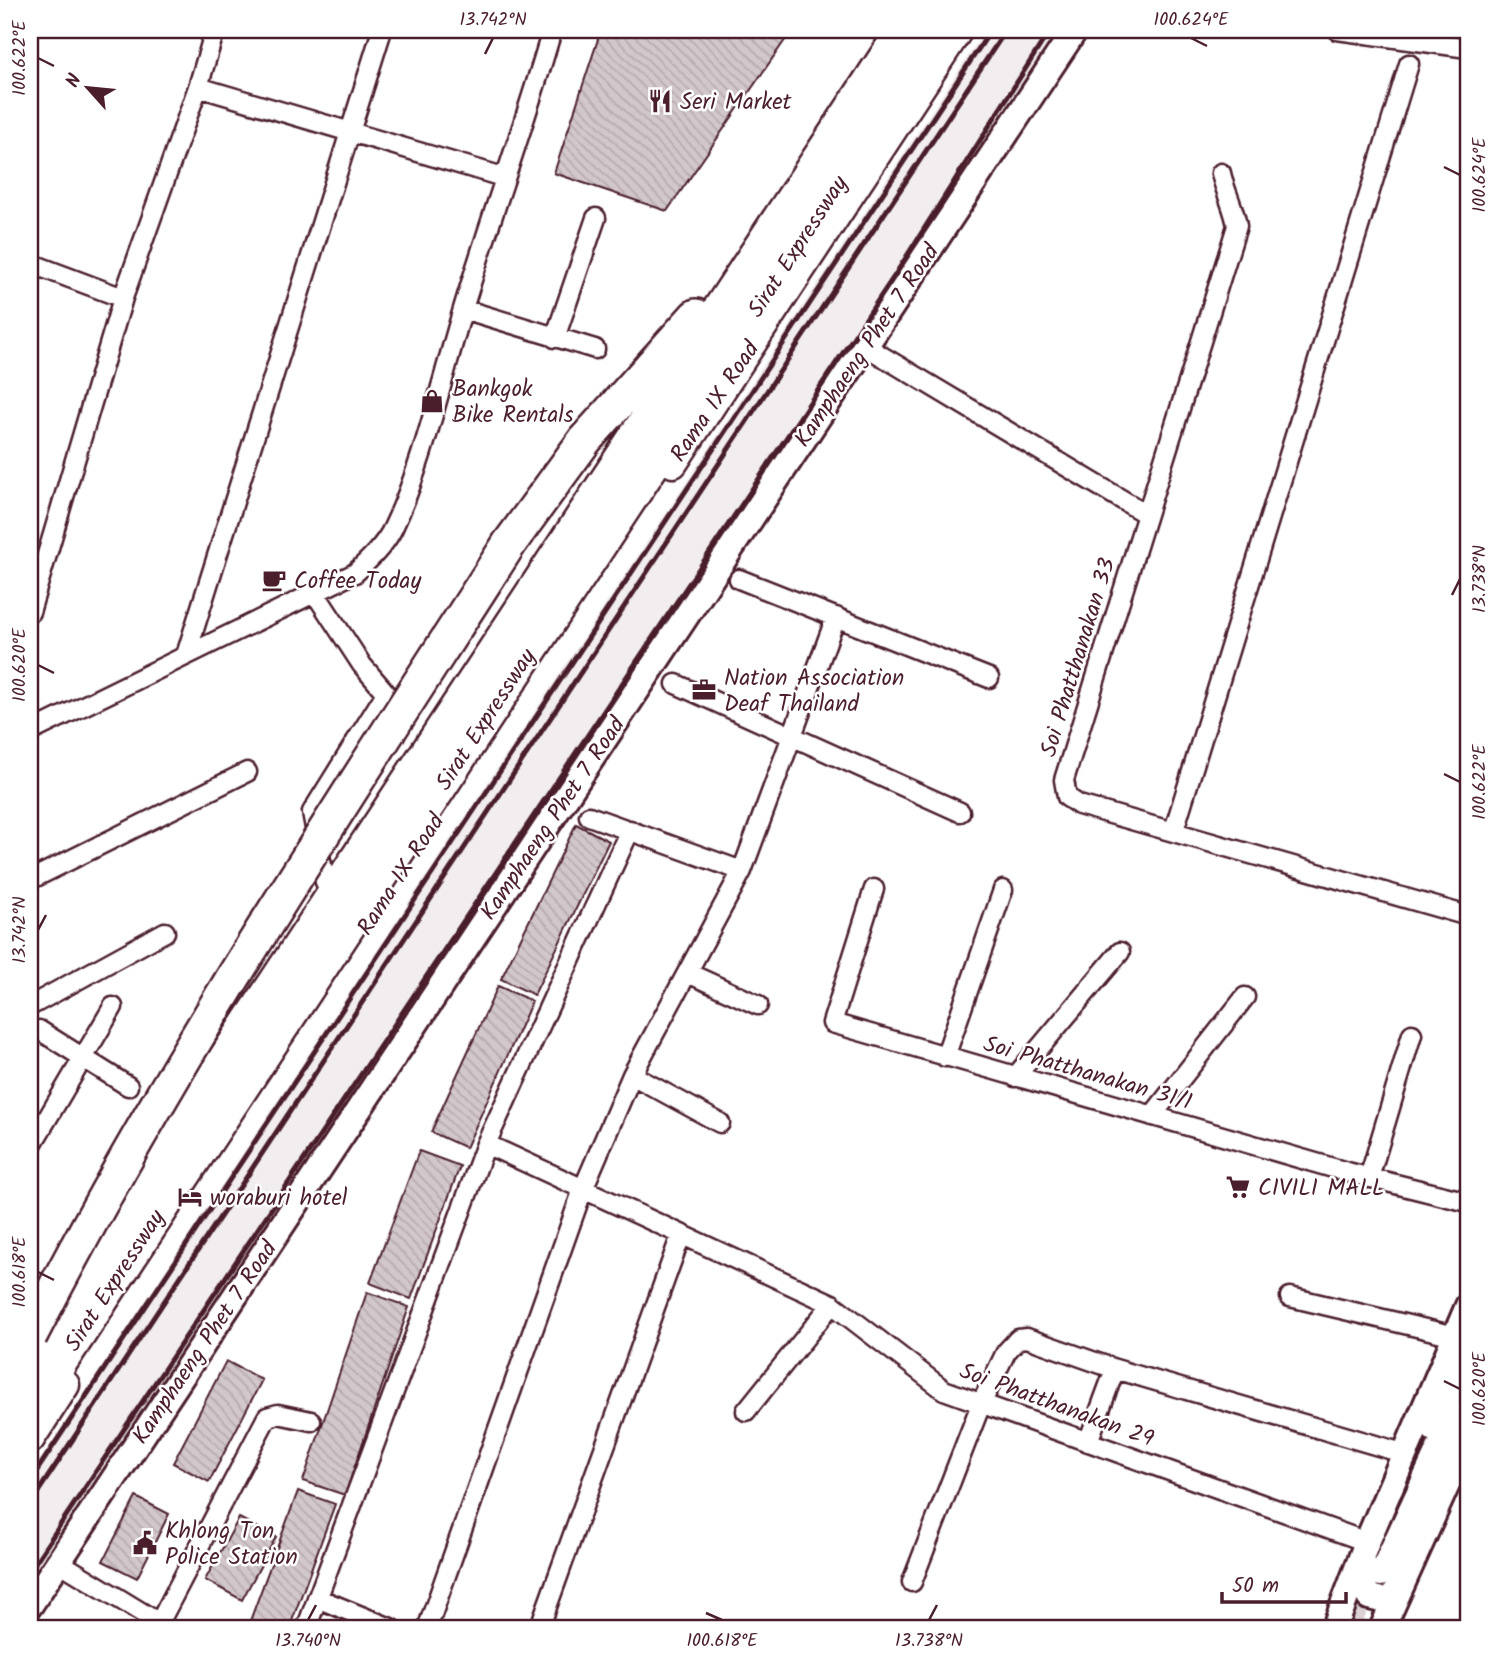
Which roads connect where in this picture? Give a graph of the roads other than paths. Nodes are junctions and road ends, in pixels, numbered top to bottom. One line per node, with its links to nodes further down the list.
1 (215, 30): 12 (street)
2 (382, 30): 13 (street)
3 (552, 30): 15 (street)
4 (885, 30): 19 (main road)
5 (904, 30): 73 (highway, Sirat Expressway)
6 (939, 30): 77 (highway, Sirat Expressway)
7 (958, 30): 81 (main road, Rama IX Road)
8 (1075, 30): 22 (street, Kamphaeng Phet 7 Road)
9 (1337, 30): 10 (street)
10 (1468, 48)
11 (1409, 64): 38 (street)
12 (198, 88): 13 (street); 18 (street)
13 (352, 131): 15 (street); 29 (street)
14 (1221, 173): 24 (street, Soi Phatthanakan 33)
15 (503, 177): 20 (street)
16 (596, 218): 21 (street)
17 (30, 263): 18 (street)
18 (123, 298): 27 (street)
19 (709, 301): 41 (main road); 71 (highway, bridge)
20 (463, 309): 21 (street); 26 (street)
21 (555, 338): 23 (street)
22 (865, 346): 24 (street); 85 (street, Kamphaeng Phet 7 Road)
23 (595, 349)
24 (1146, 514): 38 (street, Soi Phatthanakan 33)
25 (739, 579): 28 (street)
26 (316, 593): 29 (street); 41 (street)
27 (30, 612)
28 (836, 617): 30 (street); 33 (street)
29 (186, 655): 32 (street)
30 (989, 678)
31 (676, 684): 33 (street)
32 (30, 732)
33 (792, 736): 35 (street); 39 (street)
34 (247, 772): 40 (street)
35 (960, 812)
36 (589, 816): 37 (street)
37 (631, 830): 39 (street); 61 (street)
38 (1174, 830): 44 (street, Soi Phatthanakan 33)
39 (742, 871): 47 (street)
40 (30, 880)
41 (325, 882): 70 (main road)
42 (874, 889): 54 (street, Soi Phatthanakan 31/1)
43 (1003, 890): 54 (street)
44 (1468, 916)
45 (165, 932): 50 (street)
46 (1120, 952): 57 (street)
47 (688, 972): 49 (street); 56 (street)
48 (1245, 997): 59 (street)
49 (758, 1005)
50 (30, 1006)
51 (113, 1007): 55 (street)
52 (39, 1030): 55 (street)
53 (1412, 1034): 63 (street)
54 (945, 1057): 57 (street, Soi Phatthanakan 31/1)
55 (84, 1058): 58 (street); 62 (street)
56 (632, 1076): 60 (street); 64 (street)
57 (1015, 1077): 59 (street, Soi Phatthanakan 31/1)
58 (128, 1086)
59 (1152, 1116): 63 (street, Soi Phatthanakan 31/1)
60 (720, 1123)
61 (486, 1144): 64 (street, Soi Phatthanakan 29); 88 (street)
62 (30, 1148)
63 (1369, 1178): 65 (street, Soi Phatthanakan 31/1)
64 (583, 1189): 66 (street, Soi Phatthanakan 29); 93 (street)
65 (1468, 1202)
66 (681, 1235): 68 (street, Soi Phatthanakan 29); 94 (street)
67 (1290, 1297): 72 (street)
68 (832, 1304): 76 (street, Soi Phatthanakan 29); 78 (street)
69 (1468, 1306): 72 (street)
70 (30, 1317)
71 (30, 1336)
72 (1462, 1345): 83 (street); 86 (street)
73 (30, 1361)
74 (1115, 1369): 76 (street); 82 (street); 83 (street)
75 (1468, 1385): 86 (street)
76 (981, 1404): 82 (street, Soi Phatthanakan 29); 87 (street)
77 (30, 1408)
78 (746, 1411)
79 (311, 1421): 90 (street)
80 (1468, 1438): 84 (street)
81 (30, 1439)
82 (1088, 1442): 86 (street, Soi Phatthanakan 29)
83 (1406, 1454): 86 (street)
84 (1460, 1476): 86 (street)
85 (59, 1562): 89 (street, Kamphaeng Phet 7 Road); 90 (street)
86 (1376, 1567): 95 (street); 96 (street)
87 (912, 1582)
88 (317, 1598): 91 (street); 92 (street)
89 (30, 1605)
90 (157, 1626)
91 (306, 1629)
92 (393, 1629)
93 (427, 1629)
94 (539, 1629)
95 (1334, 1629)
96 (1382, 1629)

